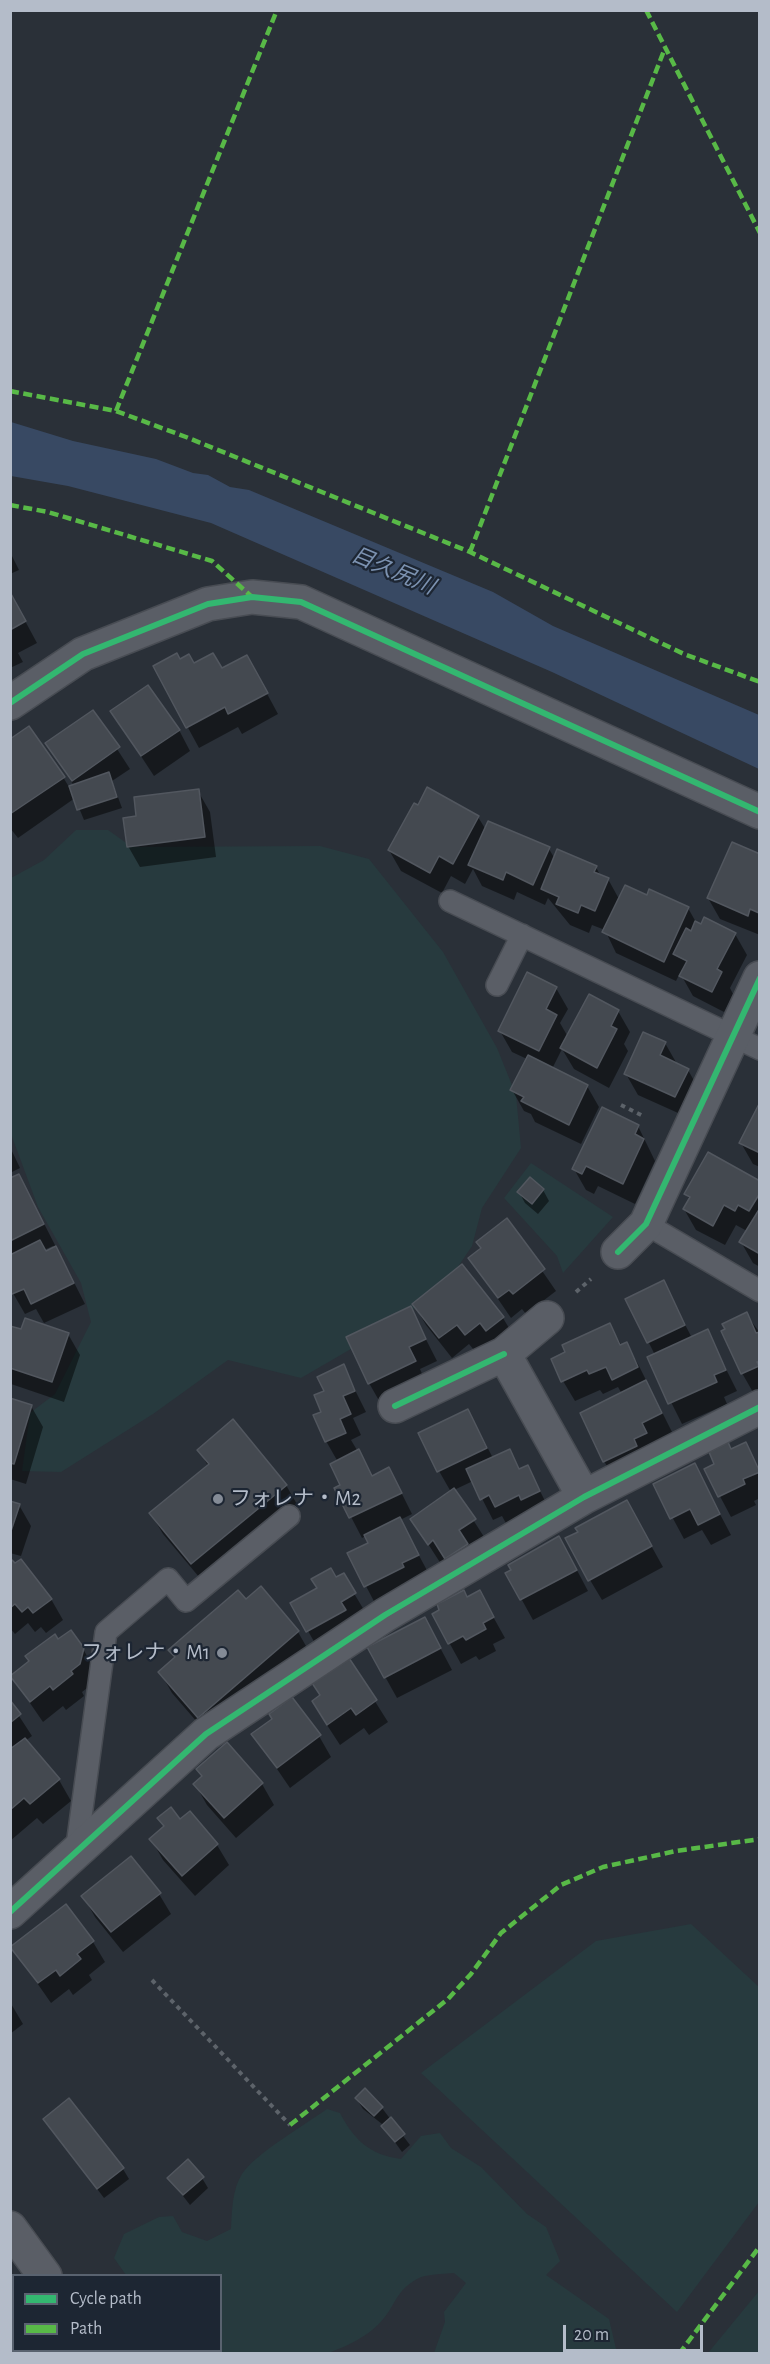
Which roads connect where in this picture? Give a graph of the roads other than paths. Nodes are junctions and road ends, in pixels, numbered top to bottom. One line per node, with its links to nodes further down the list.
1 (10, 703): 2 (street)
2 (759, 812)
3 (450, 901): 4 (lane)
4 (522, 935): 6 (lane); 7 (lane)
5 (759, 978): 7 (street)
6 (497, 985)
7 (747, 1043): 8 (street)
8 (646, 1224): 9 (street); 10 (lane)
9 (618, 1252)
10 (759, 1291)
11 (547, 1318): 12 (street)
12 (504, 1354): 13 (street); 15 (street)
13 (395, 1406)
14 (759, 1407): 15 (street)
15 (585, 1497): 17 (street)
16 (289, 1516): 17 (lane)
17 (76, 1854): 18 (street)
18 (10, 1912)
19 (10, 2228): 20 (street)
20 (44, 2274)

